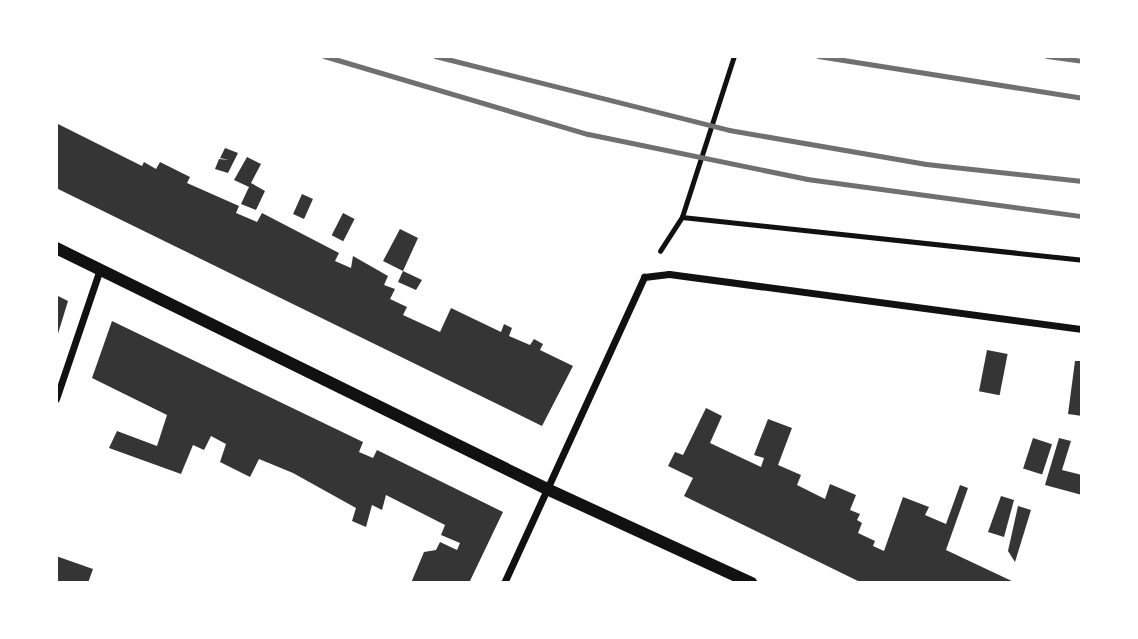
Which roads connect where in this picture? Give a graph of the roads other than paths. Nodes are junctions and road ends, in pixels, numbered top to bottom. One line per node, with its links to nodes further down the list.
1 (56, 248): 2 (street)
2 (100, 269): 4 (street); 5 (street)
3 (1082, 329): 5 (street)
4 (56, 399)
5 (547, 489): 6 (street); 7 (street)
6 (504, 583)
7 (751, 583)

